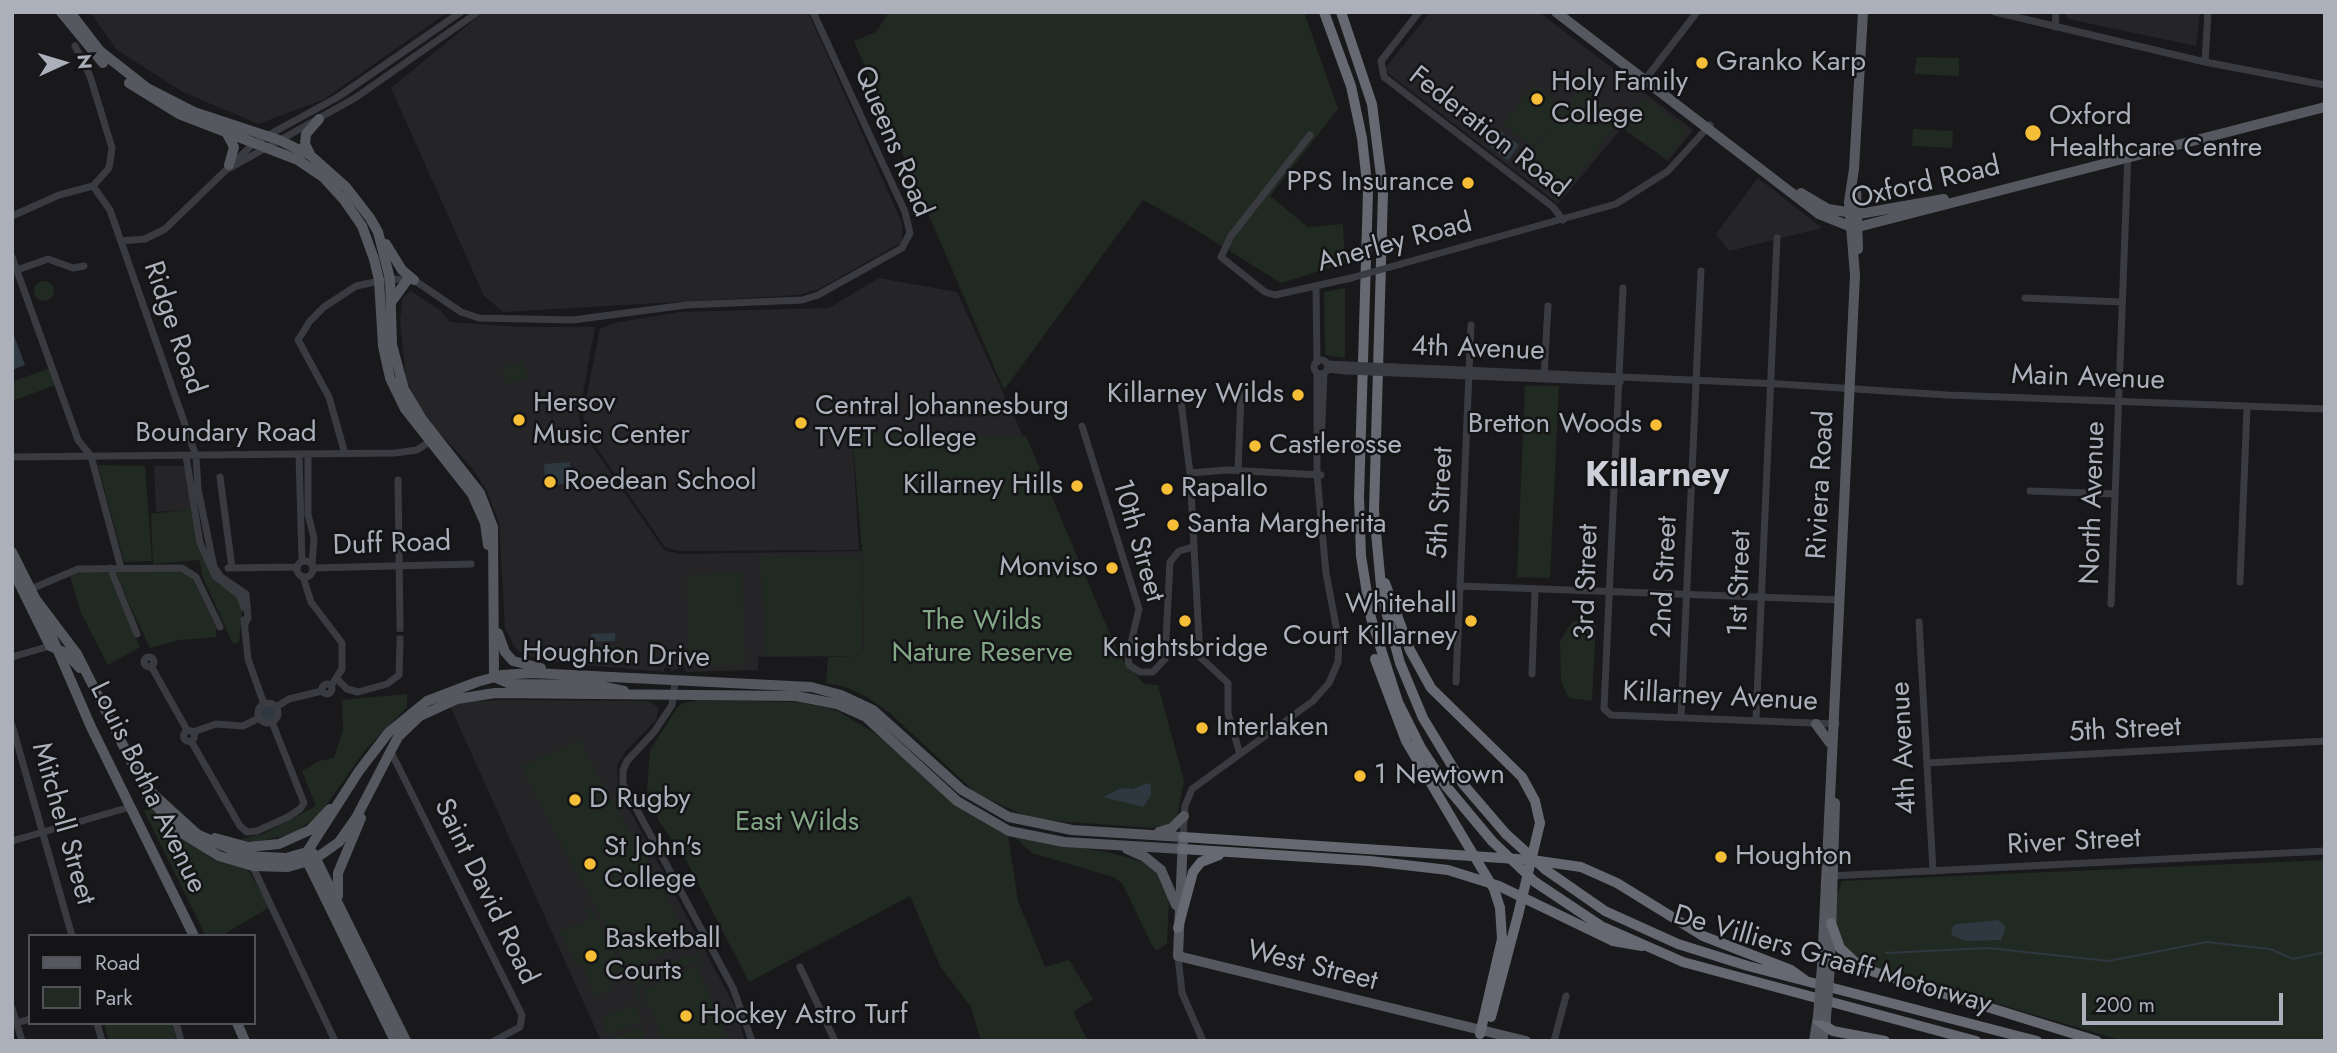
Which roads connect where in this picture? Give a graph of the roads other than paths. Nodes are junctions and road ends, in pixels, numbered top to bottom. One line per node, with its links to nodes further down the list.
1 (61, 12): 27 (main road)
2 (70, 12): 29 (main road)
3 (461, 12): 21 (street)
4 (478, 12): 23 (street)
5 (813, 12): 49 (street, Queens Road)
6 (1324, 12): 105 (highway)
7 (1341, 12): 87 (highway)
8 (1419, 12): 39 (street, Federation Road)
9 (1556, 12): 19 (main road, Oxford Road)
10 (1564, 12): 19 (main road, Oxford Road)
11 (1697, 12): 19 (street)
12 (1863, 12): 37 (main road, Riviera Road)
13 (1995, 12): 16 (street)
14 (2056, 12): 16 (street)
15 (2208, 12): 18 (street)
16 (2055, 27): 18 (street)
17 (75, 47): 36 (street)
18 (2204, 62): 20 (street)
19 (1646, 79): 26 (main road, Oxford Road)
20 (2325, 85)
21 (343, 93): 23 (street); 29 (street)
22 (2325, 100): 34 (main road, Oxford Road)
23 (349, 102): 25 (street)
24 (2325, 107): 34 (main road, Oxford Road)
25 (319, 119): 30 (street); 33 (main road)
26 (1709, 127): 37 (main road, Oxford Road); 39 (street, Anerley Road); 40 (main road, Oxford Road)
27 (226, 133): 31 (main road); 35 (main road)
28 (1310, 135): 50 (street, Anerley Road)
29 (265, 136): 30 (main road); 31 (street)
30 (279, 140): 32 (street); 33 (main road)
31 (254, 143): 32 (main road); 35 (street)
32 (268, 147): 35 (street); 48 (main road)
33 (310, 155): 41 (main road)
34 (2128, 155): 37 (main road, Oxford Road); 40 (main road, Oxford Road); 53 (street, North Avenue)
35 (228, 167): 43 (street)
36 (93, 186): 38 (street); 43 (street, Ridge Road)
37 (1852, 213): 40 (main road, Riviera Road)
38 (12, 216)
39 (1563, 220): 50 (street, Anerley Road, bridge)
40 (1853, 228): 63 (main road, Riviera Road)
41 (378, 232): 48 (main road); 49 (main road)
42 (1777, 238): 62 (street, 1st Street)
43 (121, 241): 76 (street, Ridge Road)
44 (12, 257): 47 (street)
45 (84, 267): 47 (street)
46 (1701, 271): 61 (street, 2nd Street)
47 (16, 276): 74 (street)
48 (385, 279): 49 (street); 54 (main road); 70 (main road); 72 (street)
49 (411, 279): 54 (main road)
50 (1315, 287): 57 (street)
51 (1623, 288): 60 (street, 3rd Street)
52 (2025, 298): 53 (street)
53 (2122, 302): 66 (street, North Avenue)
54 (391, 304): 70 (main road)
55 (1548, 306): 59 (street)
56 (1471, 325): 58 (street, 5th Street)
57 (1322, 367): 58 (street, 4th Avenue, bridge); 81 (street)
58 (1469, 374): 59 (street, 4th Avenue); 97 (street, 5th Street)
59 (1544, 377): 60 (street, 4th Avenue)
60 (1619, 379): 61 (street, 4th Avenue); 99 (street, 3rd Street)
61 (1697, 381): 62 (street, 4th Avenue); 101 (street, 2nd Street)
62 (1771, 383): 63 (street, 4th Avenue); 102 (street, 1st Street)
63 (1850, 387): 66 (street, Main Avenue); 103 (main road, Riviera Road)
64 (1180, 394): 79 (street)
65 (1241, 394): 78 (street)
66 (2119, 401): 67 (street, Main Avenue); 84 (street, North Avenue)
67 (2247, 407): 68 (street, Main Avenue); 96 (street)
68 (2325, 409)
69 (1082, 426): 85 (street, 10th Street)
70 (432, 440): 72 (street, Boundary Road); 106 (main road); 116 (main road)
71 (308, 454): 72 (street, Boundary Road); 73 (street, Boundary Road); 91 (street)
72 (345, 454)
73 (299, 455): 76 (street, Boundary Road); 88 (street)
74 (91, 456): 75 (street, Boundary Road); 77 (street, Boundary Road); 93 (street)
75 (186, 456): 76 (street, Boundary Road); 108 (street)
76 (196, 456): 108 (street, Ridge Road)
77 (12, 457)
78 (1238, 471): 79 (street); 81 (street)
79 (1190, 472): 85 (street)
80 (219, 477): 88 (street, Duff Road)
81 (1319, 478): 140 (street)
82 (398, 480): 90 (street)
83 (2030, 491): 84 (street)
84 (2115, 494): 104 (street, North Avenue)
85 (1193, 547): 140 (street)
86 (12, 552): 100 (main road)
87 (1378, 560): 170 (highway, De Villiers Graaff Motorway, bridge); 176 (highway, bridge)
88 (299, 564): 91 (street); 95 (street)
89 (471, 564): 90 (street, Duff Road)
90 (399, 566): 91 (street, Duff Road); 109 (street)
91 (313, 567): 95 (street)
92 (110, 568): 93 (street); 100 (street); 111 (street)
93 (121, 568): 110 (street)
94 (12, 569): 113 (main road)
95 (303, 577): 119 (street)
96 (2240, 582)
97 (1460, 586): 98 (street); 121 (street, 5th Street)
98 (1535, 589): 99 (street); 118 (street)
99 (1608, 592): 101 (street); 127 (street, 3rd Street)
100 (32, 593): 113 (main road); 146 (main road)
101 (1687, 594): 102 (street); 129 (street, 2nd Street)
102 (1763, 597): 103 (street); 130 (street, 1st Street)
103 (1840, 600): 134 (main road, Riviera Road)
104 (2111, 604)
105 (1371, 618): 165 (highway, bridge); 176 (highway, bridge)
106 (495, 622): 116 (main road); 117 (main road)
107 (1919, 622): 141 (street, 4th Avenue)
108 (245, 624): 124 (street)
109 (400, 625)
110 (220, 626)
111 (137, 634)
112 (400, 643): 119 (street)
113 (53, 647): 114 (street); 144 (main road, Louis Botha Avenue); 156 (main road)
114 (12, 657)
115 (151, 666): 135 (street)
116 (492, 672): 117 (main road, Houghton Drive); 122 (main road); 125 (main road); 139 (main road, Houghton Drive)
117 (572, 674): 120 (main road, Houghton Drive)
118 (1532, 674)
119 (337, 679): 126 (street)
120 (675, 682): 123 (street); 148 (main road, Houghton Drive)
121 (1456, 682)
122 (645, 695): 123 (main road, Houghton Drive); 125 (main road, Houghton Drive)
123 (675, 695): 151 (main road, Houghton Drive); 183 (street)
124 (264, 704): 126 (street); 128 (street)
125 (440, 705): 138 (main road, Houghton Drive)
126 (276, 707): 131 (street)
127 (1604, 709): 129 (street, Killarney Avenue)
128 (260, 718): 131 (street); 135 (street)
129 (1681, 718): 130 (street, Killarney Avenue)
130 (1756, 720): 132 (street, Killarney Avenue)
131 (272, 722): 135 (street)
132 (1816, 723): 134 (street, Killarney Avenue); 137 (main road)
133 (12, 724): 147 (street, Mitchell Street)
134 (1834, 724): 137 (main road, Riviera Road); 158 (main road, Riviera Road)
135 (190, 734)
136 (2325, 741): 141 (street, 5th Street)
137 (1831, 747): 158 (main road, Riviera Road)
138 (390, 750): 139 (main road); 142 (main road, Houghton Drive); 182 (street, Saint David Road)
139 (371, 754): 143 (main road, Houghton Drive)
140 (1240, 754): 145 (street)
141 (1927, 763): 157 (street, 4th Avenue)
142 (382, 767): 155 (main road, Houghton Drive); 160 (main road)
143 (359, 771): 146 (main road); 155 (main road, Houghton Drive)
144 (130, 807): 147 (street); 164 (main road, Louis Botha Avenue)
145 (1184, 816): 148 (main road); 149 (street)
146 (186, 825): 156 (main road)
147 (42, 832): 150 (street); 163 (street, Mitchell Street)
148 (1145, 834): 149 (main road, Houghton Drive)
149 (1183, 836): 152 (main road); 170 (highway)
150 (12, 841)
151 (1117, 845): 152 (main road, Houghton Drive); 159 (main road)
152 (1182, 849): 154 (highway); 159 (main road)
153 (2325, 851): 157 (street, River Street)
154 (1232, 852): 162 (highway); 165 (highway)
155 (309, 856): 156 (main road); 160 (main road); 180 (main road)
156 (252, 862): 179 (street)
157 (1933, 871): 158 (street, River Street)
158 (1829, 876): 161 (main road, Riviera Road); 167 (main road, Riviera Road)
159 (1178, 913): 162 (main road)
160 (345, 917): 181 (main road)
161 (1831, 923): 167 (main road, Riviera Road); 169 (highway)
162 (1178, 928): 166 (main road)
163 (71, 934)
164 (193, 934)
165 (1642, 946): 194 (highway)
166 (1178, 956): 176 (main road, West Street); 185 (street)
167 (1826, 963): 169 (highway); 173 (main road, Riviera Road, bridge)
168 (800, 967): 184 (street)
169 (1868, 971): 196 (highway)
170 (1805, 980): 195 (highway, De Villiers Graaff Motorway)
171 (1566, 996): 188 (street)
172 (12, 1008): 174 (street)
173 (1822, 1020): 189 (main road, Riviera Road); 190 (main road, Riviera Road); 193 (highway)
174 (14, 1024): 177 (street)
175 (238, 1025): 178 (main road)
176 (1483, 1035): 186 (main road, West Street); 187 (main road, West Street)
177 (22, 1041)
178 (245, 1041)
179 (335, 1041)
180 (395, 1041)
181 (405, 1041)
182 (494, 1041)
183 (752, 1041)
184 (835, 1041)
185 (1203, 1041)
186 (1504, 1041)
187 (1526, 1041)
188 (1555, 1041)
189 (1814, 1041)
190 (1822, 1041)
191 (1832, 1041): 192 (highway)
192 (1870, 1041)
193 (1885, 1041)
194 (1976, 1041)
195 (2037, 1041)
196 (2097, 1041)

